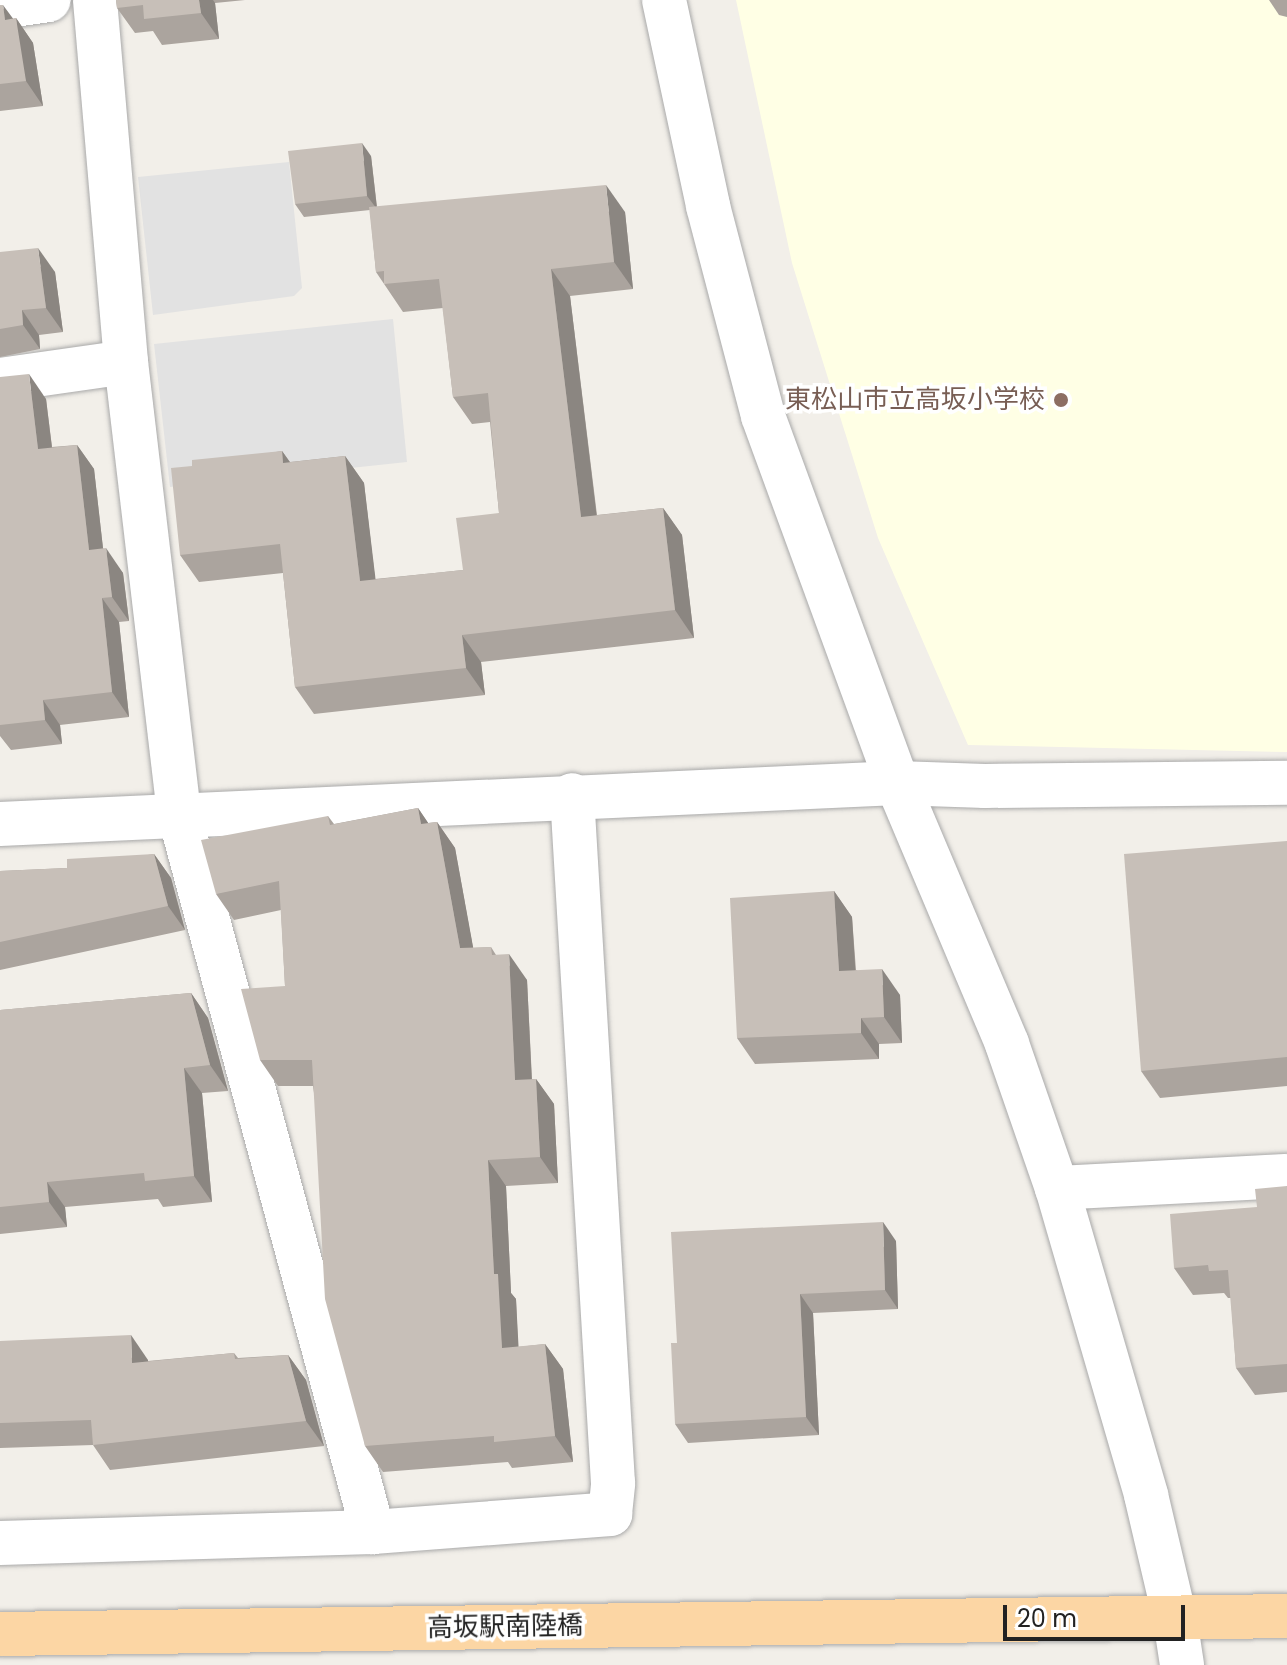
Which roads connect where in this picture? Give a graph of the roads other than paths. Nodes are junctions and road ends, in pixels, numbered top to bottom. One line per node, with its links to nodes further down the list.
1 (49, 0): 4 (street)
2 (95, 0): 5 (street)
3 (664, 0): 7 (street)
4 (0, 7)
5 (126, 362): 6 (street); 10 (street)
6 (0, 380)
7 (897, 783): 8 (street); 9 (street); 13 (street)
8 (1287, 783)
9 (572, 795): 10 (street); 14 (street)
10 (179, 813): 11 (street); 14 (street)
11 (0, 824)
12 (1287, 1176): 13 (street)
13 (1057, 1188): 17 (street)
14 (373, 1532): 15 (street)
15 (0, 1543)
16 (1287, 1616): 17 (main road, 高坂駅南陸橋)
17 (1175, 1619): 18 (main road, 高坂駅南陸橋); 19 (street)
18 (0, 1634)
19 (1182, 1665)

